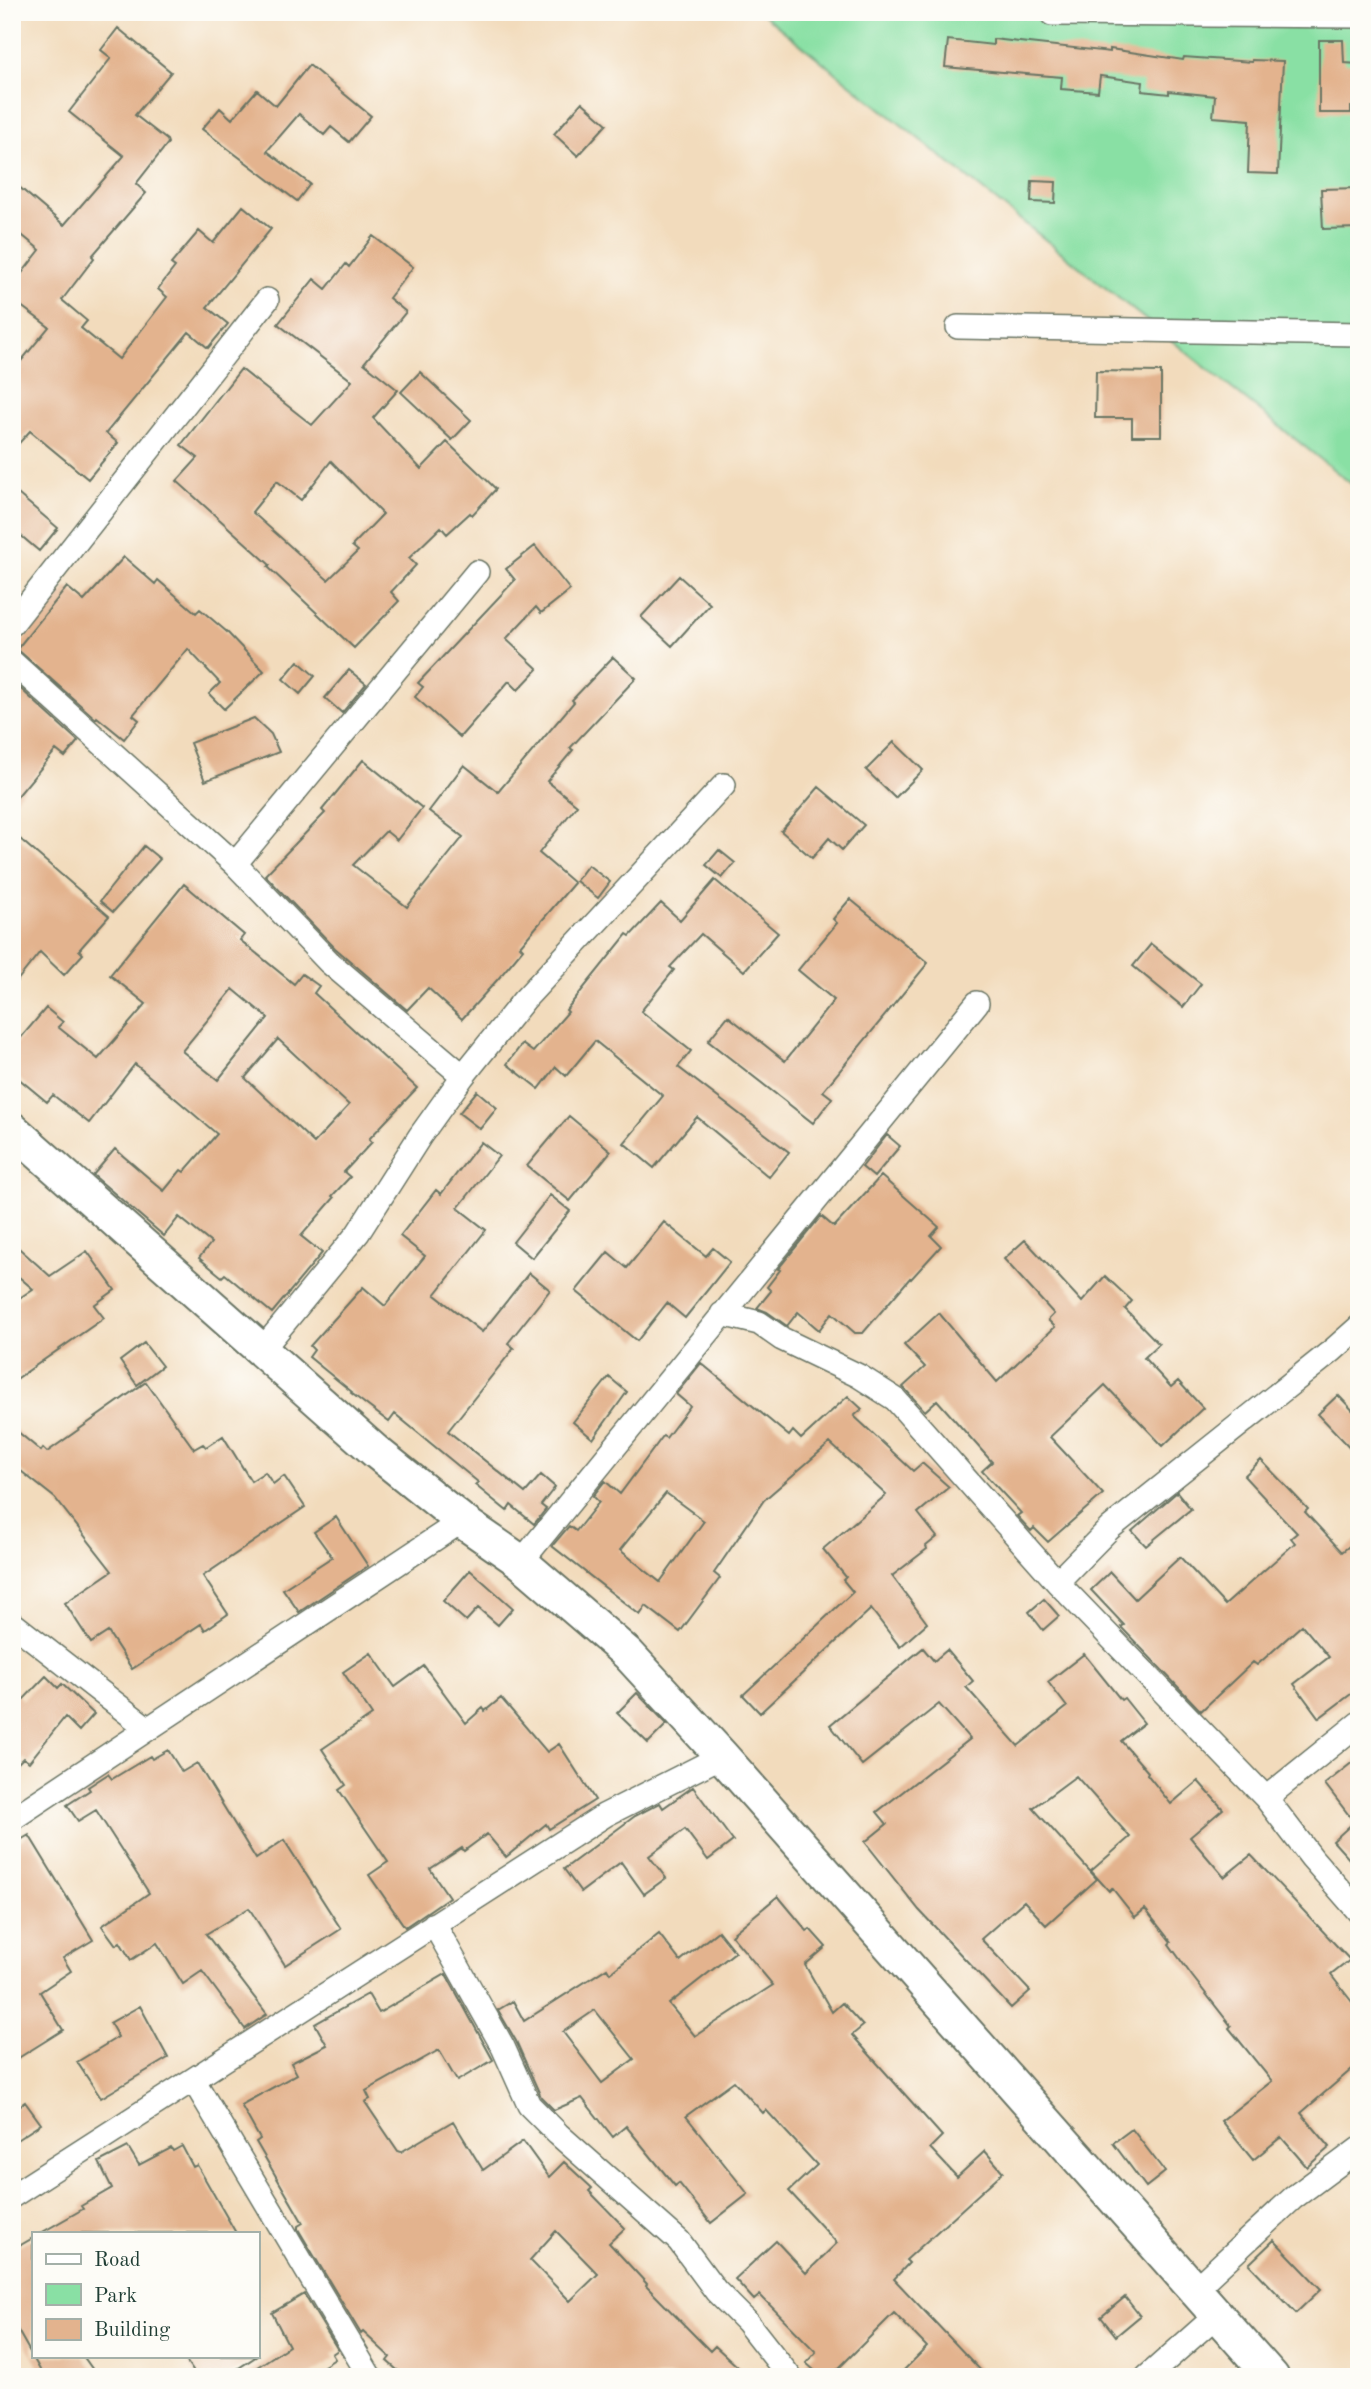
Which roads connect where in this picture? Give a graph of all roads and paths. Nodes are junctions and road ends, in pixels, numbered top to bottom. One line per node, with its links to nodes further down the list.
1 (1052, 14): 2 (street)
2 (1359, 16)
3 (267, 300): 7 (street)
4 (958, 327): 5 (street)
5 (1359, 334)
6 (477, 572): 10 (street)
7 (12, 624)
8 (12, 662): 10 (street)
9 (724, 785): 12 (street)
10 (235, 864): 12 (street)
11 (977, 1003): 14 (street)
12 (463, 1076): 16 (street)
13 (12, 1129): 16 (street)
14 (722, 1314): 18 (street); 19 (street)
15 (1359, 1327): 19 (street)
16 (261, 1352): 17 (street)
17 (462, 1521): 18 (street); 22 (street)
18 (521, 1562): 23 (street)
19 (1058, 1582): 24 (street)
20 (12, 1623): 22 (street)
21 (1359, 1723): 24 (street)
22 (147, 1728): 25 (street)
23 (722, 1756): 27 (street); 31 (street)
24 (1266, 1798): 26 (street)
25 (12, 1819)
26 (1359, 1912)
27 (434, 1924): 28 (street); 34 (street)
28 (194, 2081): 30 (street); 33 (street)
29 (1359, 2148): 31 (street)
30 (12, 2196)
31 (1195, 2289): 32 (street)
32 (1218, 2314): 35 (street); 36 (street)
33 (365, 2375)
34 (789, 2377)
35 (1147, 2377)
36 (1272, 2377)

